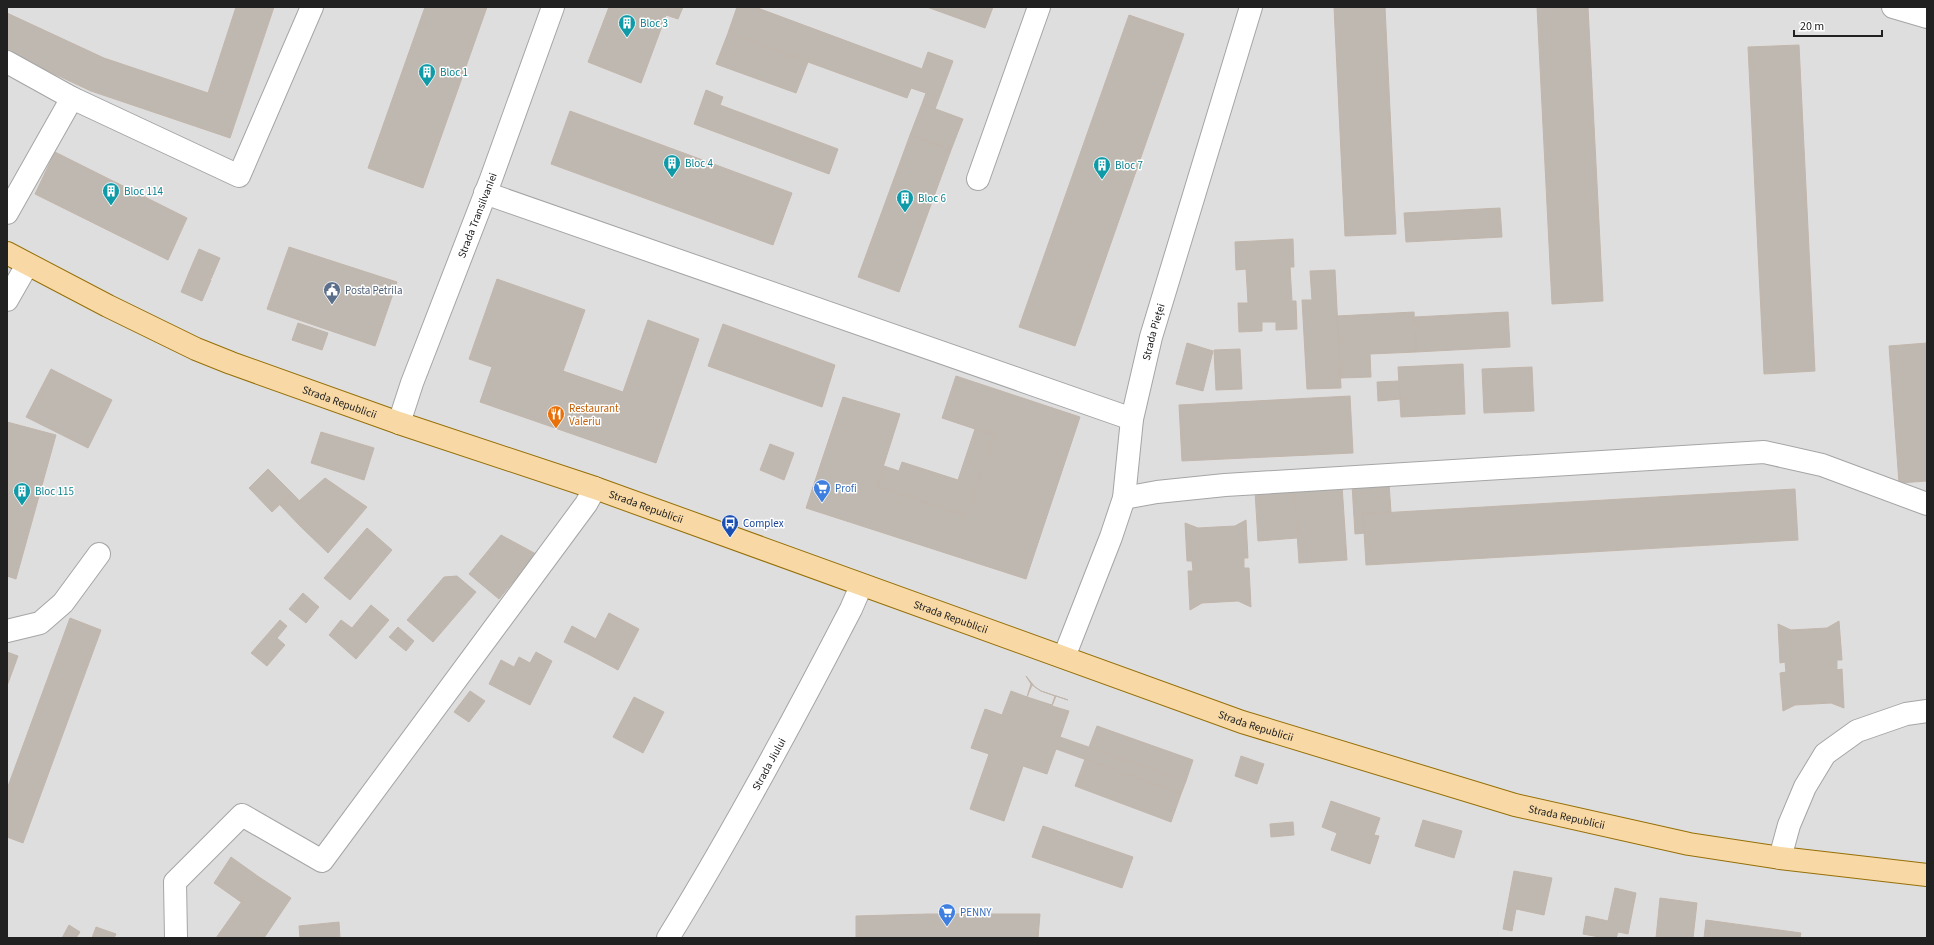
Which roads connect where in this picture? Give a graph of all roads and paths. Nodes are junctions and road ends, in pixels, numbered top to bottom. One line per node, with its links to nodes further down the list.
1 (312, 7): 8 (street)
2 (553, 7): 10 (street, Strada Transilvaniei)
3 (1039, 7): 9 (street)
4 (1251, 7): 15 (street, Strada Pieței)
5 (1892, 7): 6 (street)
6 (1927, 18)
7 (7, 62): 8 (street)
8 (72, 98): 11 (street)
9 (978, 179)
10 (485, 193): 15 (street); 16 (street, Strada Transilvaniei)
11 (7, 213)
12 (7, 253): 13 (main road, Strada Republicii)
13 (27, 265): 14 (street); 16 (main road, Strada Republicii)
14 (7, 300)
15 (1132, 419): 18 (street, Strada Pieței)
16 (399, 423): 17 (main road, Strada Republicii)
17 (595, 488): 21 (main road, Strada Republicii); 27 (street)
18 (1124, 498): 19 (street); 23 (street, Strada Pieței)
19 (1927, 504)
20 (99, 554): 22 (street)
21 (861, 586): 23 (main road, Strada Republicii); 28 (street, Strada Jiului)
22 (7, 631)
23 (1064, 657): 25 (main road, Strada Republicii)
24 (1927, 711): 25 (street)
25 (1780, 858): 26 (main road, Strada Republicii)
26 (1927, 875)
27 (176, 938)
28 (668, 938)

